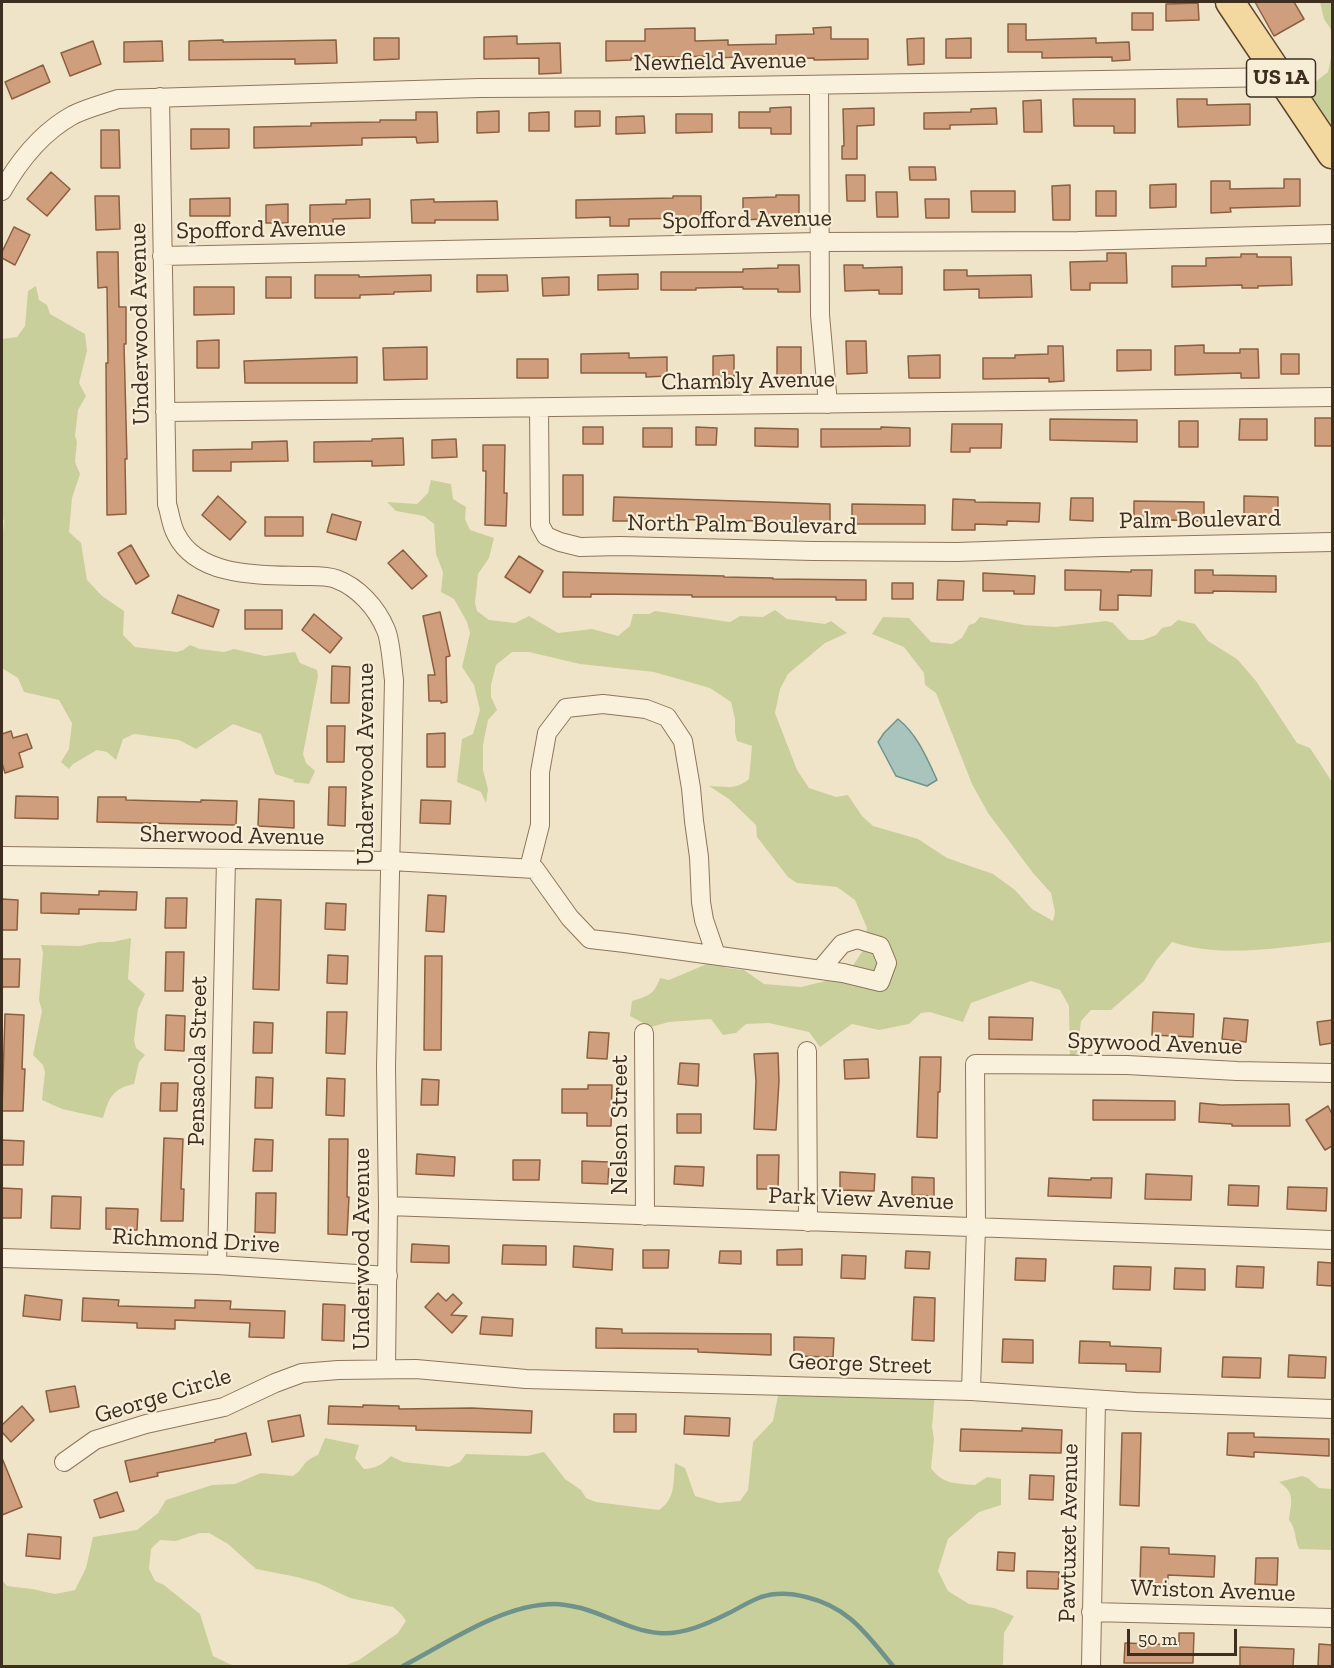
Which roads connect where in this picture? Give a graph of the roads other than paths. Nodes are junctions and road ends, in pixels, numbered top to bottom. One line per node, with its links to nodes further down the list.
1 (1230, 2): 2 (main road, US 1A)
2 (1281, 77): 3 (street, Newfield Avenue); 5 (main road, US 1A)
3 (819, 84): 4 (street, Newfield Avenue); 8 (street)
4 (160, 97): 6 (street, Newfield Avenue); 9 (street, Underwood Avenue)
5 (1332, 154)
6 (2, 191)
7 (1332, 234): 8 (street, Spofford Avenue)
8 (819, 242): 9 (street, Spofford Avenue); 11 (street)
9 (162, 256): 13 (street, Underwood Avenue)
10 (1332, 397): 11 (street, Chambly Avenue)
11 (828, 404): 12 (street, Chambly Avenue)
12 (539, 408): 13 (street, Chambly Avenue); 15 (street, North Palm Boulevard)
13 (165, 412): 18 (street, Underwood Avenue)
14 (1332, 542): 15 (street, Palm Boulevard)
15 (1069, 548)
16 (2, 856): 17 (street, Sherwood Avenue)
17 (226, 859): 18 (street, Sherwood Avenue); 31 (street, Pensacola Street)
18 (391, 861): 19 (street, Sherwood Avenue); 25 (street, Underwood Avenue)
19 (529, 868): 20 (street); 20 (street)
20 (716, 955): 21 (street)
21 (820, 970)
22 (644, 1033): 26 (street, Nelson Street)
23 (807, 1051): 27 (street)
24 (1332, 1073): 28 (street, Spywood Avenue)
25 (388, 1206): 26 (street, Park View Avenue); 32 (street, Underwood Avenue)
26 (645, 1216): 27 (street, Park View Avenue)
27 (808, 1222): 28 (street, Park View Avenue)
28 (976, 1226): 29 (street, Park View Avenue); 34 (street)
29 (1332, 1240)
30 (2, 1258): 31 (street, Richmond Drive)
31 (218, 1265): 32 (street, Richmond Drive)
32 (388, 1276): 33 (street, Underwood Avenue)
33 (386, 1368): 34 (street, George Street); 37 (street, George Circle)
34 (971, 1391): 35 (street, George Street)
35 (1096, 1400): 36 (street, George Street); 38 (street, Pawtuxet Avenue)
36 (1332, 1409)
37 (64, 1462)
38 (1091, 1612): 39 (street, Wriston Avenue); 40 (street, Pawtuxet Avenue)
39 (1332, 1618)
40 (1090, 1666)

